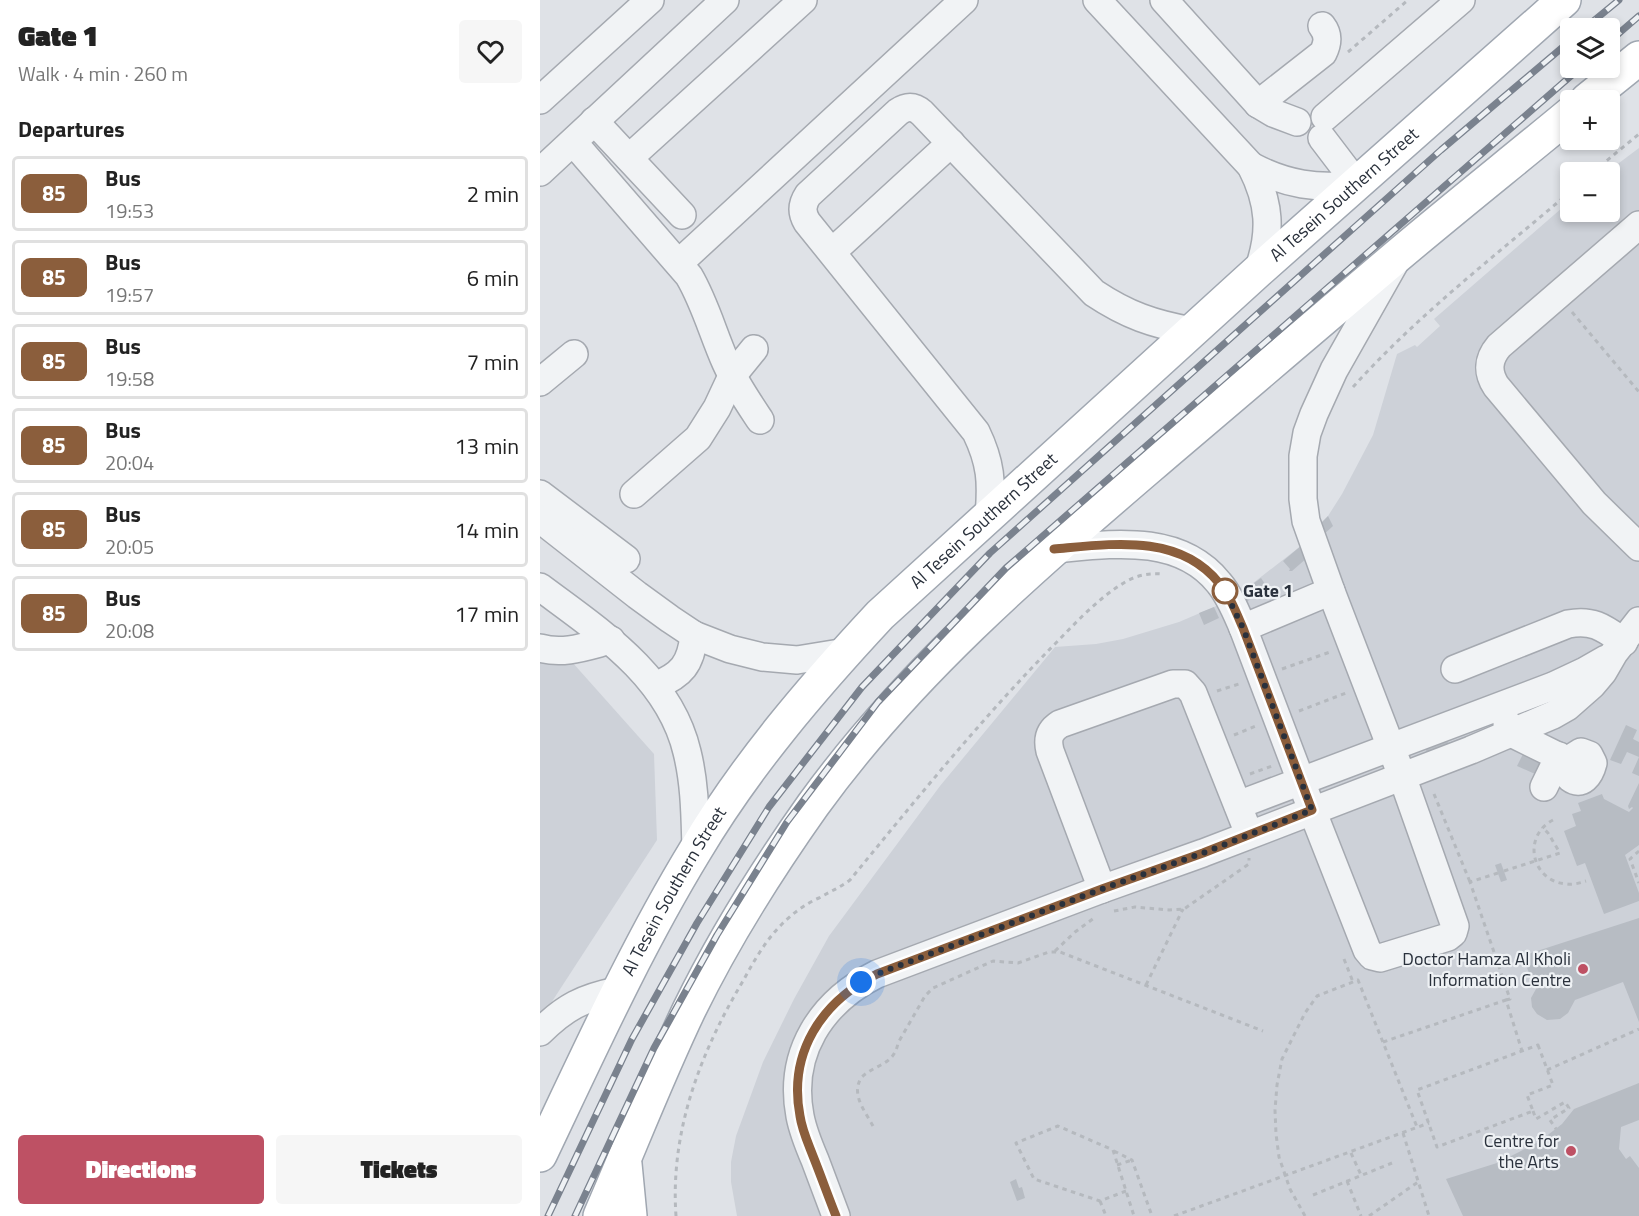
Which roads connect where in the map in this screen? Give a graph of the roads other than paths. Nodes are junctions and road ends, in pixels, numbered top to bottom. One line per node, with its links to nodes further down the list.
1 (650, 0): 14 (street)
2 (725, 0): 16 (street)
3 (803, 0): 21 (street)
4 (964, 0): 30 (street)
5 (1097, 0): 22 (street)
6 (1120, 0): 22 (street)
7 (1164, 0): 15 (street)
8 (1461, 0): 18 (street)
9 (1564, 0): 24 (main road, Al Tesein Southern Street)
10 (1322, 26): 15 (street)
11 (1639, 58): 13 (main road)
12 (893, 87): 25 (street)
13 (1599, 90)
14 (540, 100)
15 (1258, 104): 18 (street)
16 (594, 121): 19 (street); 21 (street)
17 (1560, 122): 29 (main road)
18 (1324, 127): 24 (street)
19 (573, 142): 23 (street); 30 (street)
20 (951, 143): 25 (street); 28 (street); 32 (street)
21 (629, 158): 26 (street)
22 (1244, 158): 24 (street); 31 (street)
23 (540, 172)
24 (1357, 184): 31 (main road, Al Tesein Southern Street)
25 (803, 212): 28 (street)
26 (682, 215)
27 (1639, 225): 42 (street)
28 (832, 252): 40 (street)
29 (1399, 255): 43 (main road); 46 (street)
30 (679, 263): 35 (street)
31 (1258, 271): 32 (main road, Al Tesein Southern Street)
32 (1192, 331): 40 (main road, Al Tesein Southern Street)
33 (754, 349): 35 (street)
34 (574, 354): 36 (street)
35 (732, 376): 37 (street); 39 (street)
36 (540, 382)
37 (760, 420)
38 (540, 494): 44 (street)
39 (634, 494)
40 (989, 516): 52 (main road, Al Tesein Southern Street)
41 (540, 519): 48 (street)
42 (1639, 547)
43 (1054, 549): 47 (street); 71 (main road)
44 (626, 559)
45 (540, 587): 50 (street)
46 (1331, 591): 47 (street); 58 (street)
47 (1243, 628): 62 (street)
48 (694, 635): 52 (street); 54 (street)
49 (1626, 639): 53 (street); 55 (street); 57 (street)
50 (611, 640): 51 (street); 54 (street)
51 (540, 648)
52 (846, 652): 66 (main road, Al Tesein Southern Street)
53 (1455, 669)
54 (655, 686): 66 (street)
55 (1500, 706): 56 (street); 57 (street)
56 (1458, 722): 58 (street); 59 (street)
57 (1511, 733): 59 (street); 60 (street)
58 (1390, 747): 61 (street); 62 (street)
59 (1471, 750): 61 (street)
60 (1561, 775)
61 (1402, 776): 64 (street); 64 (street)
62 (1301, 781): 63 (street); 64 (street)
63 (1238, 805): 65 (street); 67 (street)
64 (1312, 810): 65 (street)
65 (1249, 834): 67 (street)
66 (696, 849): 68 (main road, Al Tesein Southern Street)
67 (1106, 900): 74 (street)
68 (617, 991): 69 (street); 70 (main road, Al Tesein Southern Street)
69 (540, 1032)
70 (540, 1155)
71 (624, 1160): 72 (main road); 73 (main road)
72 (600, 1216)
73 (630, 1216)
74 (836, 1216)

